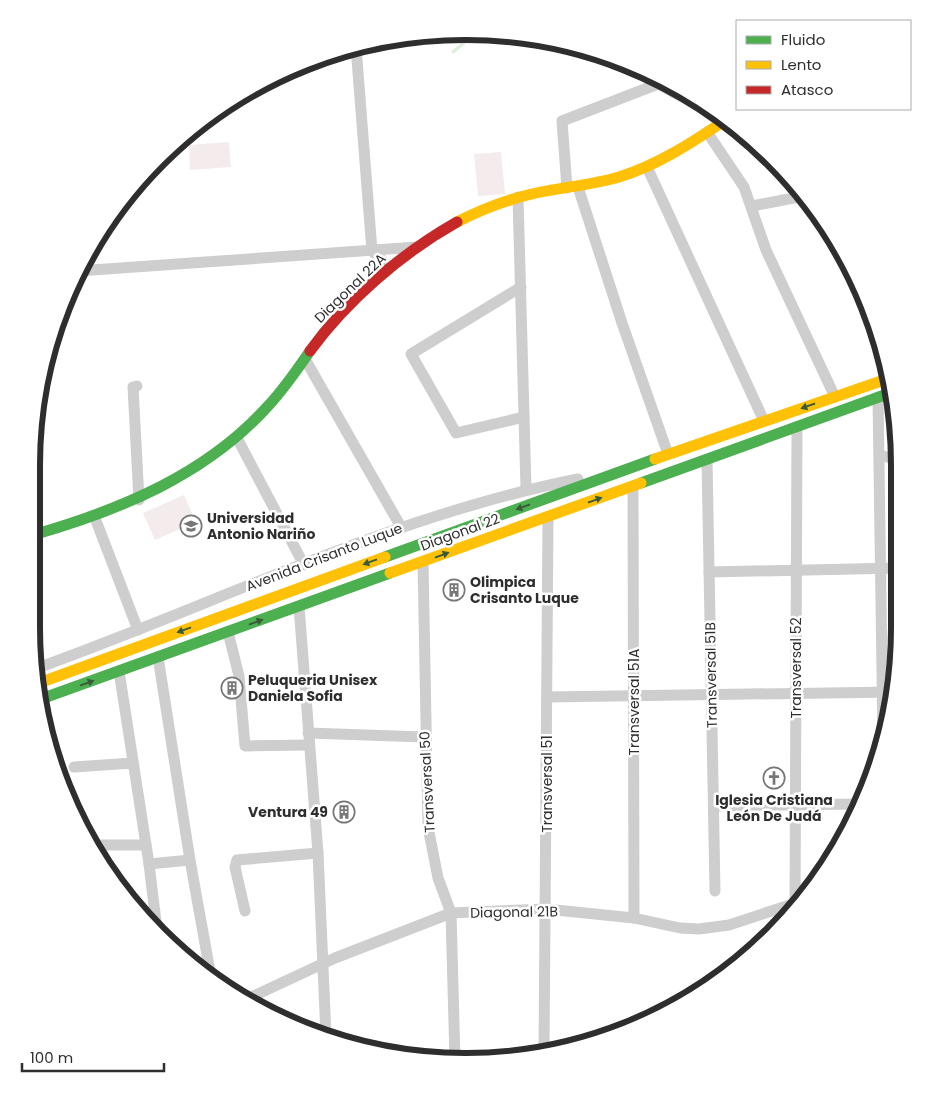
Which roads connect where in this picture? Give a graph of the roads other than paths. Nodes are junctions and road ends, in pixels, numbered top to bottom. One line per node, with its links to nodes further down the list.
1 (357, 54): 11 (street)
2 (656, 85): 6 (street)
3 (719, 124): 4 (main road, Diagonal 22A)
4 (707, 132): 5 (main road, Diagonal 22A); 9 (street)
5 (648, 167): 6 (main road, Diagonal 22A); 22 (street)
6 (573, 187): 7 (main road, Diagonal 22A); 25 (street)
7 (518, 197): 10 (main road, Diagonal 22A); 14 (street)
8 (796, 198): 9 (street)
9 (752, 206): 19 (street)
10 (417, 247): 11 (street); 13 (main road, Diagonal 22A)
11 (372, 251): 12 (street); 13 (street)
12 (88, 270)
13 (377, 280): 15 (main road, Diagonal 22A)
14 (521, 287): 21 (street); 21 (street)
15 (305, 359): 24 (main road, Diagonal 22A); 35 (street)
16 (883, 380): 19 (main road, Diagonal 22)
17 (137, 386): 32 (street)
18 (885, 396): 20 (main road, Diagonal 22)
19 (835, 397): 22 (main road, Diagonal 22, one-way to 22)
20 (878, 398): 23 (main road, Diagonal 22); 26 (street)
21 (524, 417): 31 (street)
22 (764, 422): 25 (main road, Diagonal 22)
23 (796, 429): 28 (main road, Diagonal 22); 41 (street, Transversal 52)
24 (237, 438): 32 (main road, Diagonal 22A); 38 (street)
25 (668, 454): 29 (main road, Diagonal 22)
26 (879, 455): 27 (street); 40 (street)
27 (891, 458)
28 (707, 460): 30 (main road, Diagonal 22); 42 (street, Transversal 51B)
29 (619, 471): 31 (street, Avenida Crisanto Luque); 50 (main road, Diagonal 22, one-way to 50)
30 (633, 486): 33 (main road, Diagonal 22, one-way to 30); 53 (street, Transversal 51A)
31 (526, 489): 35 (street, Avenida Crisanto Luque)
32 (139, 500): 34 (main road, Diagonal 22A)
33 (548, 517): 37 (main road, Diagonal 22, one-way to 33); 56 (street, Transversal 51)
34 (96, 518): 36 (main road, Diagonal 22A); 44 (street)
35 (401, 527): 38 (street, Avenida Crisanto Luque)
36 (40, 533)
37 (422, 562): 43 (main road, Diagonal 22); 58 (street, Transversal 50)
38 (304, 565): 44 (street, Avenida Crisanto Luque)
39 (891, 568): 40 (street)
40 (881, 569): 41 (street); 49 (street)
41 (796, 570): 42 (street); 52 (street, Transversal 52)
42 (709, 572): 54 (street, Transversal 51B)
43 (299, 606): 45 (main road, Diagonal 22, one-way to 43); 57 (street)
44 (138, 630): 47 (street, Avenida Crisanto Luque)
45 (228, 632): 46 (main road, Diagonal 22); 59 (street)
46 (158, 657): 48 (main road, Diagonal 22); 68 (street)
47 (42, 666)
48 (119, 671): 55 (main road, Diagonal 22, one-way to 48); 60 (street)
49 (887, 680)
50 (44, 681)
51 (886, 692): 52 (street)
52 (796, 694): 54 (street); 62 (street, Transversal 52)
53 (634, 695): 54 (street); 56 (street); 77 (street, Transversal 51A)
54 (712, 695): 64 (street, Transversal 51B)
55 (46, 697)
56 (548, 697): 73 (street, Transversal 51)
57 (308, 733): 58 (street); 59 (street)
58 (424, 737): 75 (street, Transversal 50)
59 (309, 745): 67 (street)
60 (133, 763): 61 (street); 66 (street)
61 (74, 767)
62 (795, 804): 63 (street); 64 (street); 71 (street, Transversal 52)
63 (853, 804)
64 (714, 806): 70 (street, Transversal 51B)
65 (100, 845): 66 (street)
66 (146, 845): 69 (street)
67 (318, 853): 74 (street); 78 (street)
68 (190, 860): 69 (street); 79 (street)
69 (149, 864): 76 (street)
70 (715, 891)
71 (796, 895)
72 (786, 907): 77 (street, Diagonal 21B)
73 (546, 909): 75 (street, Diagonal 21B); 77 (street, Diagonal 21B); 82 (street, Transversal 51)
74 (245, 911)
75 (451, 913): 78 (street, Diagonal 21B); 83 (street, Transversal 50)
76 (156, 918)
77 (634, 918)
78 (323, 963): 80 (street, Diagonal 21B); 81 (street)
79 (209, 967)
80 (253, 996)
81 (326, 1029)
82 (544, 1046)
83 (455, 1053)

